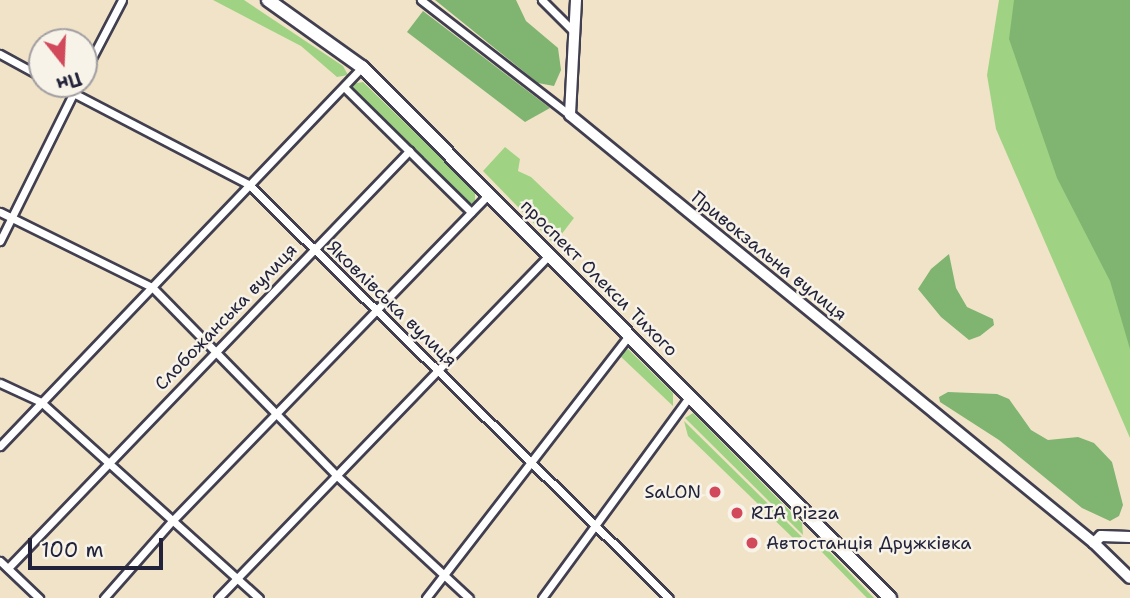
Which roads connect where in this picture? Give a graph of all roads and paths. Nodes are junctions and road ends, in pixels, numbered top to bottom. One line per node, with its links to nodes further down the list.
1 (122, 0): 7 (street)
2 (268, 0): 9 (main road, проспект Олекси Тихого)
3 (421, 0): 14 (street, Привокзальна вулиця)
4 (542, 0): 6 (street)
5 (576, 0): 6 (street)
6 (574, 32): 14 (street)
7 (98, 46)
8 (0, 54): 10 (street)
9 (362, 67): 11 (street); 17 (main road, проспект Олекси Тихого)
10 (28, 69)
11 (344, 87): 15 (street); 16 (street)
12 (71, 98): 20 (street)
13 (83, 98): 16 (street, Яковлівська вулиця)
14 (570, 116): 40 (street, Привокзальна вулиця)
15 (409, 151): 19 (street); 22 (street, Слобожанська вулиця)
16 (248, 184): 22 (street, Яковлівська вулиця); 24 (street)
17 (490, 193): 19 (street); 23 (main road, проспект Олекси Тихого)
18 (0, 212): 20 (street)
19 (471, 212): 25 (street)
20 (13, 218): 21 (street); 24 (street)
21 (0, 242)
22 (313, 250): 25 (street, Яковлівська вулиця); 27 (street, Слобожанська вулиця)
23 (550, 254): 26 (main road, проспект Олекси Тихого); 28 (street)
24 (152, 287): 27 (street); 31 (street)
25 (377, 310): 28 (street, Яковлівська вулиця); 32 (street)
26 (629, 335): 30 (main road, проспект Олекси Тихого); 35 (street)
27 (215, 350): 32 (street); 34 (street, Слобожанська вулиця)
28 (438, 371): 35 (street, Яковлівська вулиця); 36 (street)
29 (0, 383): 31 (street)
30 (691, 396): 38 (street); 54 (main road, проспект Олекси Тихого)
31 (41, 402): 33 (street); 34 (street)
32 (280, 414): 36 (street); 37 (street)
33 (0, 446)
34 (109, 461): 37 (street); 42 (street, Слобожанська вулиця)
35 (529, 462): 38 (street, Яковлівська вулиця); 43 (street)
36 (336, 475): 43 (street); 44 (street)
37 (172, 521): 44 (street); 47 (street)
38 (594, 525): 52 (street); 53 (street, Яковлівська вулиця)
39 (1130, 537): 40 (street)
40 (1094, 543): 45 (street, Привокзальна вулиця)
41 (0, 561): 42 (street)
42 (8, 568): 46 (street)
43 (441, 575): 50 (street); 51 (street)
44 (237, 578): 48 (street); 49 (street)
45 (1130, 578)
46 (38, 598)
47 (104, 598)
48 (218, 598)
49 (259, 598)
50 (426, 598)
51 (469, 598)
52 (542, 598)
53 (669, 598)
54 (890, 598)

